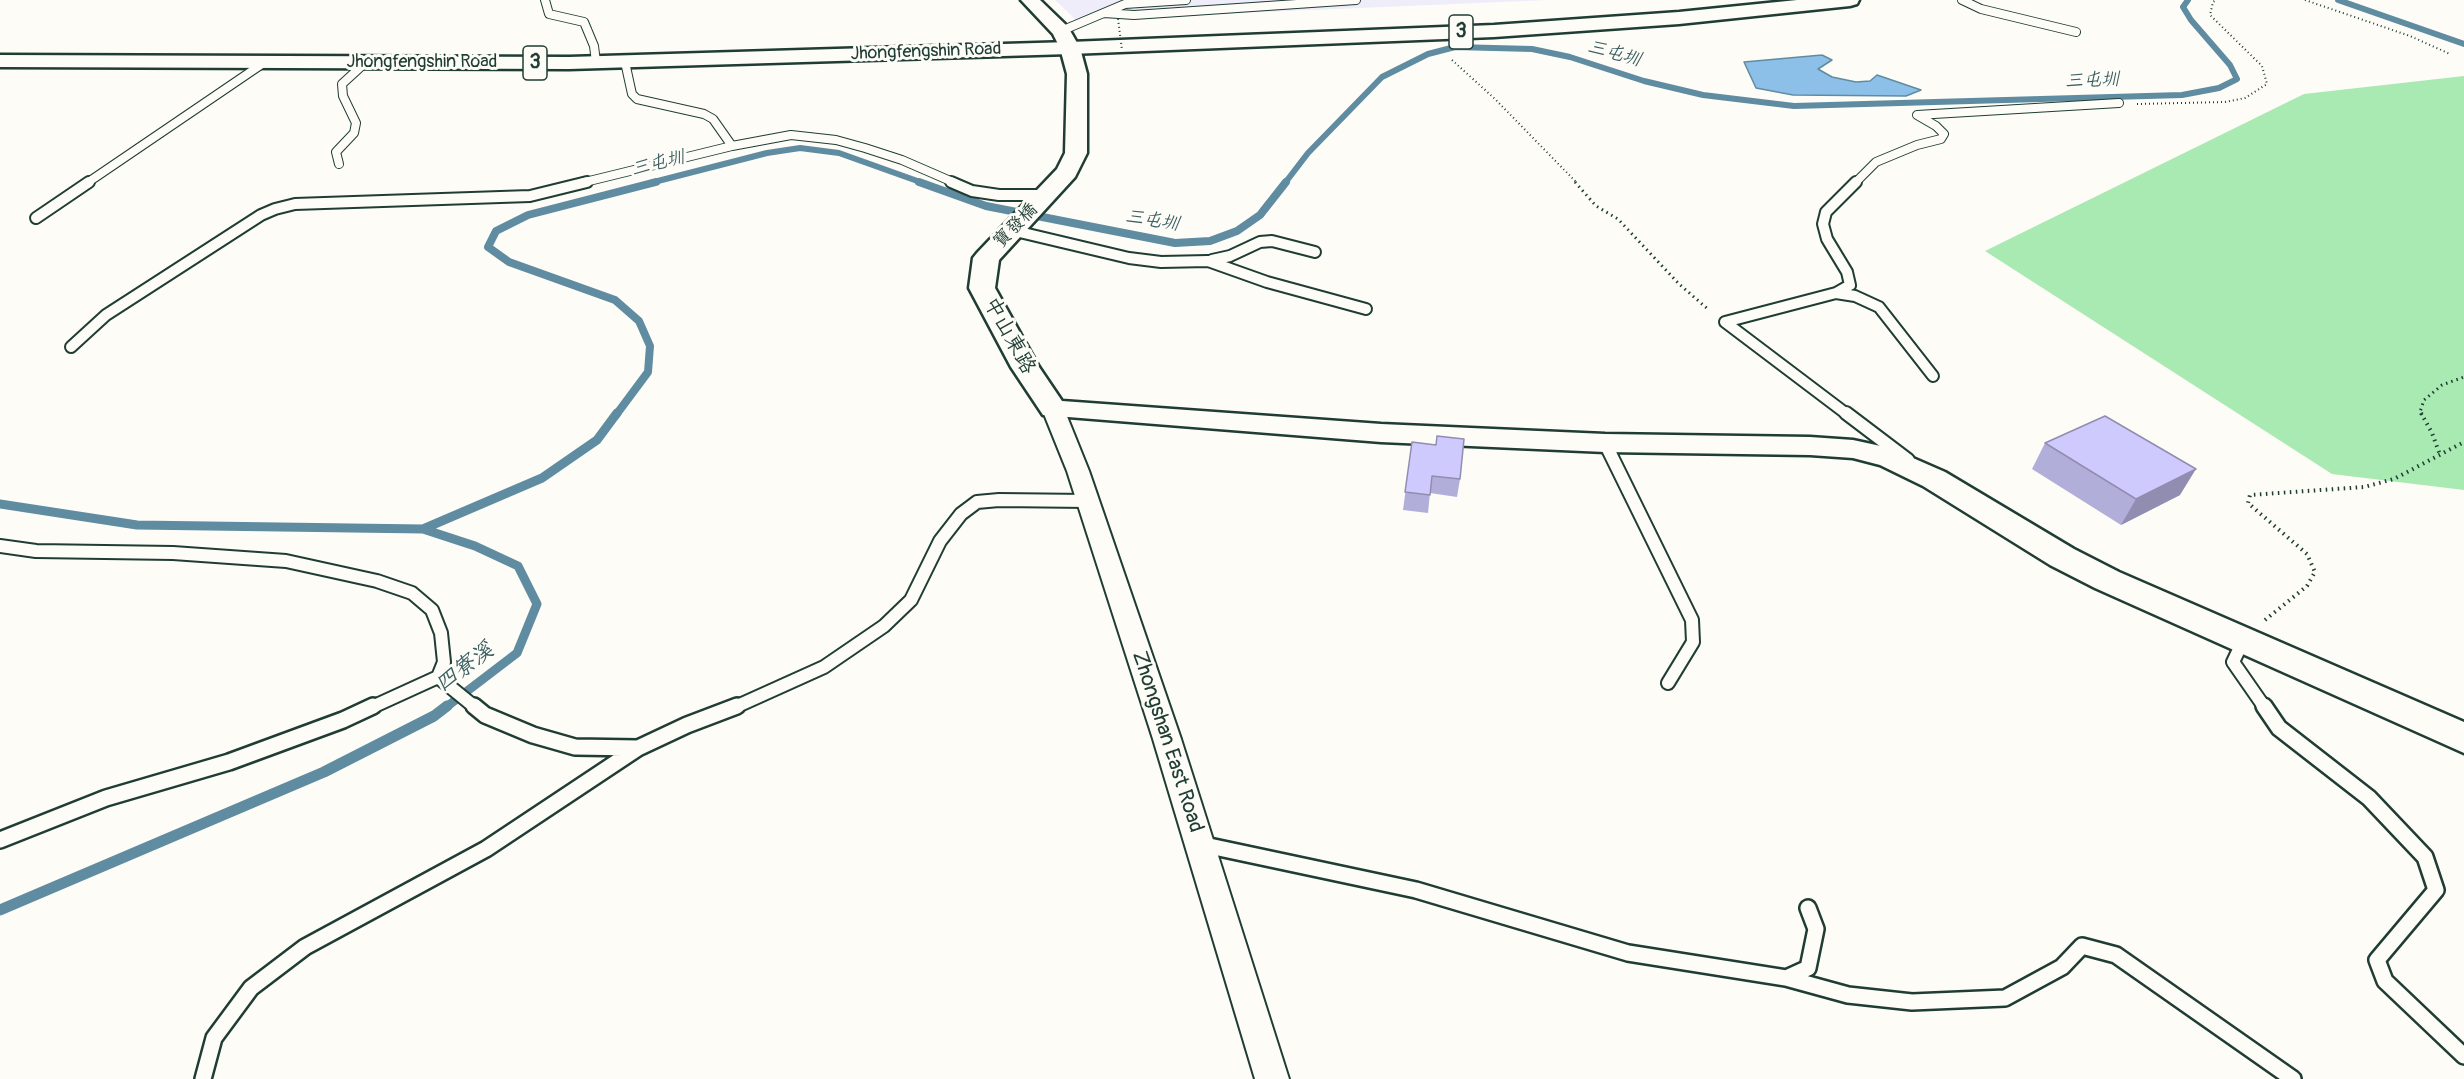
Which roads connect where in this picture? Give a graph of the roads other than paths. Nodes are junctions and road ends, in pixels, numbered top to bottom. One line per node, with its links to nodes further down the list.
1 (545, 0): 12 (lane)
2 (1030, 0): 10 (main road)
3 (1186, 0): 8 (lane)
4 (1356, 0): 8 (lane)
5 (1690, 0): 10 (main road, Jhongfengshin Road / 3)
6 (1850, 0): 10 (main road, Jhongfengshin Road / 3)
7 (1962, 0): 9 (lane)
8 (1104, 13): 10 (lane)
9 (2076, 32)
10 (1065, 40): 12 (main road, Jhongfengshin Road / 3); 16 (main road, Jhongfengshin Road / 3); 20 (main road)
11 (0, 46): 12 (main road, Jhongfengshin Road / 3)
12 (595, 54): 15 (main road, Jhongfengshin Road / 3); 16 (main road, Jhongfengshin Road / 3)
13 (0, 61): 14 (main road, Jhongfengshin Road / 3)
14 (265, 62): 15 (main road, Jhongfengshin Road / 3); 21 (lane)
15 (366, 62): 19 (lane)
16 (625, 62): 18 (lane)
17 (2119, 103): 26 (lane)
18 (732, 146): 20 (lane); 28 (lane)
19 (339, 164)
20 (1047, 195): 22 (main road, 寶發橋)
21 (36, 218)
22 (1011, 230): 24 (main road, 寶發橋); 25 (lane)
23 (1316, 252): 25 (lane)
24 (986, 258): 30 (main road, 中山東路)
25 (1208, 261): 27 (lane)
26 (1836, 293): 29 (lane); 32 (lane)
27 (1366, 309)
28 (71, 347)
29 (1933, 376)
30 (1053, 409): 31 (main road); 33 (street, Zhongshan East Road)
31 (1605, 443): 32 (main road); 37 (lane)
32 (1934, 479): 35 (main road)
33 (1088, 501): 39 (lane); 41 (street, Zhongshan East Road)
34 (0, 546): 36 (lane)
35 (2244, 639): 38 (main road); 44 (lane)
36 (443, 680): 39 (lane); 40 (lane)
37 (1668, 683)
38 (2464, 738)
39 (638, 748): 45 (lane)
40 (0, 840)
41 (1199, 844): 43 (lane); 46 (street, Zhongshan East Road)
42 (1808, 908): 43 (lane)
43 (1786, 978): 47 (lane)
44 (2464, 1056)
45 (203, 1079)
46 (1272, 1079)
47 (2293, 1079)

